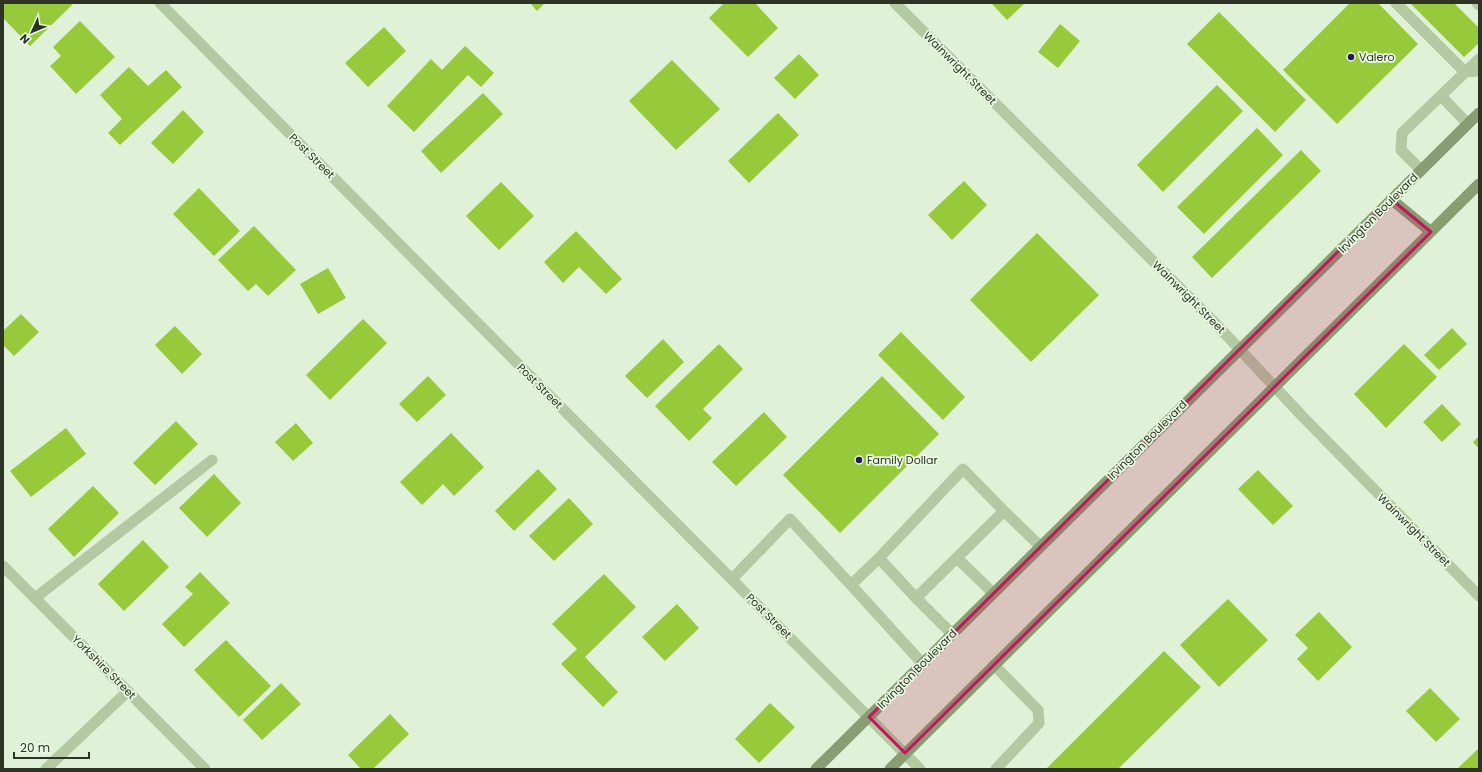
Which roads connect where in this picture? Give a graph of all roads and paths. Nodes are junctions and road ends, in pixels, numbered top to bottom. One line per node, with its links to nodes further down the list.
1 (160, 3): 24 (street, Post Street)
2 (895, 3): 16 (street, Wainwright Street)
3 (1396, 3): 8 (street)
4 (1477, 3): 5 (street)
5 (1479, 5)
6 (1479, 59): 8 (street)
7 (1479, 71): 8 (street)
8 (1465, 72): 9 (street)
9 (1441, 96): 11 (street); 12 (street)
10 (1479, 113): 11 (main road, Irvington Boulevard)
11 (1468, 124): 12 (main road, Irvington Boulevard)
12 (1421, 170): 14 (main road, Irvington Boulevard)
13 (1479, 184): 15 (main road)
14 (1391, 199): 15 (main road); 16 (main road, Irvington Boulevard)
15 (1431, 232): 17 (main road)
16 (1239, 349): 17 (street, Wainwright Street); 20 (main road, Irvington Boulevard)
17 (1274, 387): 27 (street, Wainwright Street); 32 (main road)
18 (212, 460): 28 (street)
19 (1004, 510): 20 (street); 21 (street); 22 (street)
20 (1040, 546): 26 (main road, Irvington Boulevard)
21 (879, 558): 25 (street); 29 (street)
22 (957, 558): 26 (street); 29 (street)
23 (3, 566): 28 (street, Yorkshire Street)
24 (732, 578): 25 (street); 34 (street, Post Street)
25 (851, 585): 31 (street)
26 (993, 593): 30 (main road, Irvington Boulevard)
27 (1479, 596)
28 (35, 598): 33 (street, Yorkshire Street)
29 (916, 598): 30 (street)
30 (952, 634): 31 (main road, Irvington Boulevard)
31 (922, 663): 34 (main road, Irvington Boulevard)
32 (994, 665): 35 (main road); 41 (street)
33 (128, 691): 36 (street); 37 (street, Yorkshire Street)
34 (868, 717): 35 (street, Post Street); 38 (main road, Irvington Boulevard)
35 (905, 753): 39 (main road); 40 (street, Post Street)
36 (46, 769)
37 (205, 769)
38 (816, 769)
39 (890, 769)
40 (920, 769)
41 (996, 769)

